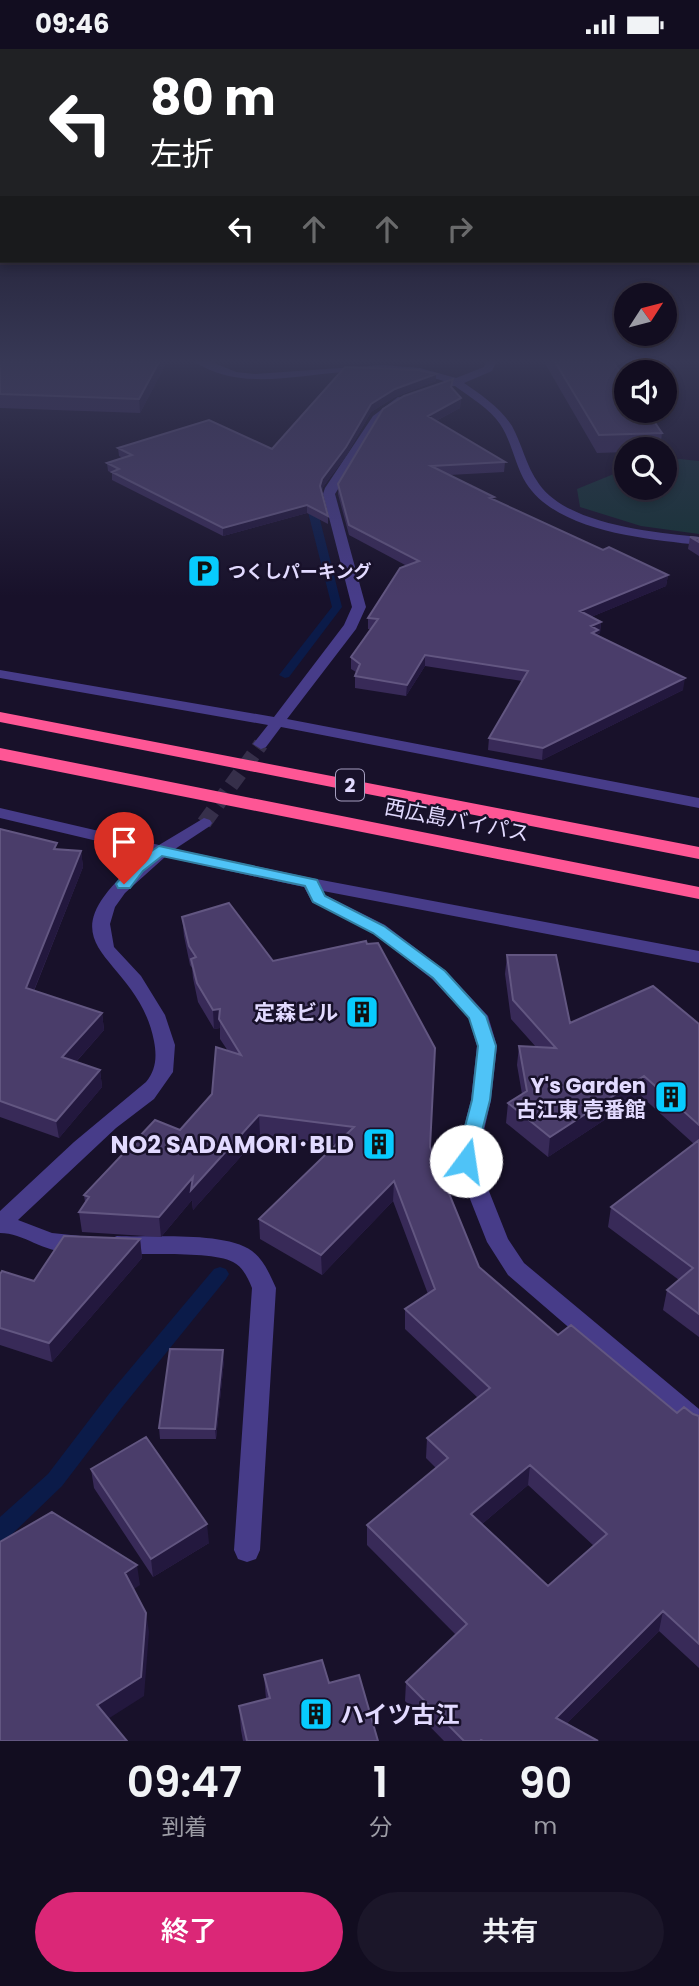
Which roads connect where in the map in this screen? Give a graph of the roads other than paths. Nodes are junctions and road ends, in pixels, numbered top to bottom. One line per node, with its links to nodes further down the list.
1 (362, 439): 6 (street)
2 (512, 439): 3 (street)
3 (699, 541)
4 (0, 674): 6 (street)
5 (0, 717): 13 (highway, 西広島バイパス / 2)
6 (278, 722): 7 (street); 9 (street)
7 (261, 744)
8 (0, 754): 15 (highway, 西広島バイパス / 2)
9 (699, 803)
10 (0, 813): 12 (street)
11 (204, 823): 12 (street)
12 (159, 851): 14 (street); 17 (street)
13 (699, 853)
14 (311, 883): 16 (street); 18 (street)
15 (699, 893)
16 (699, 957)
17 (1, 1224): 19 (street)
18 (699, 1425)
19 (247, 1550)

